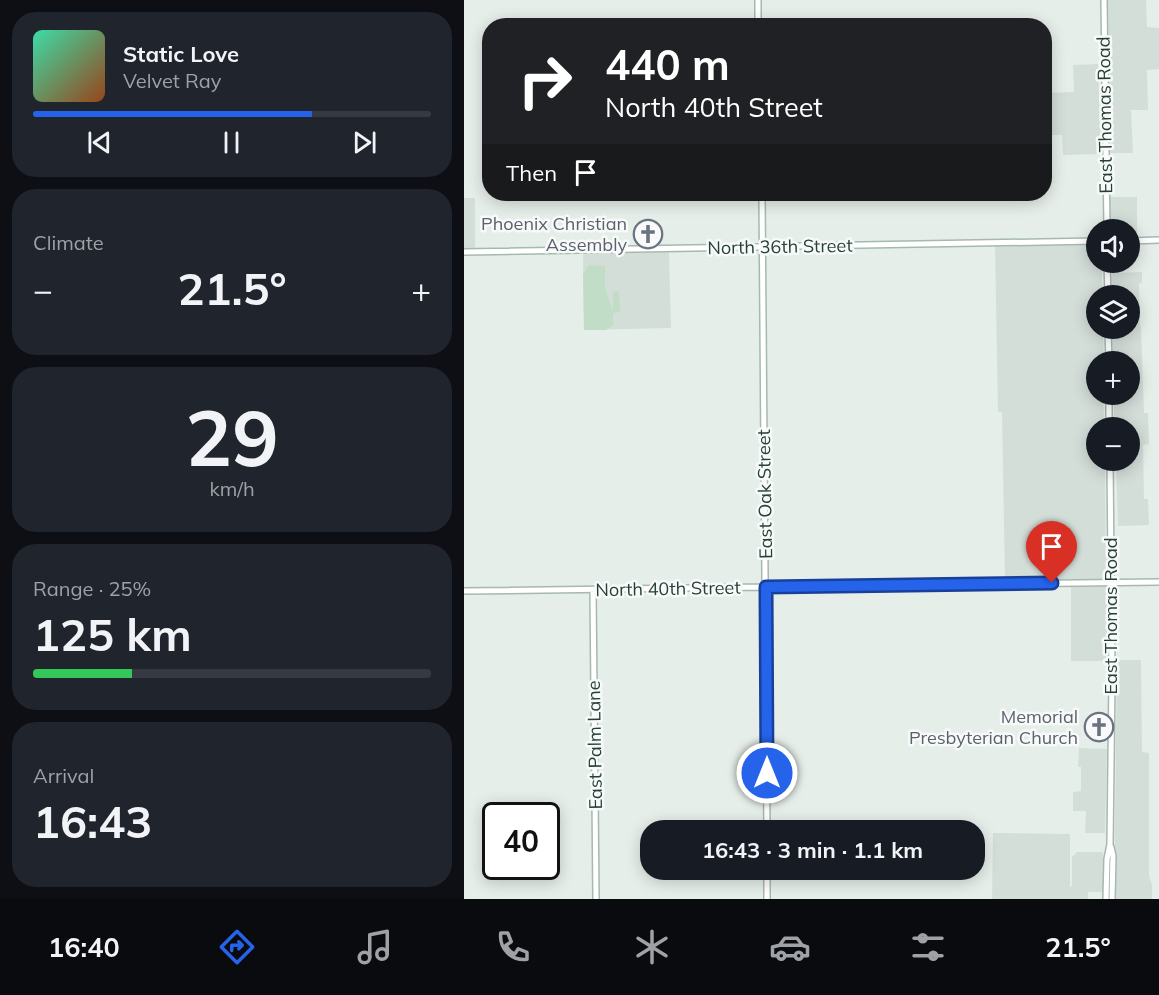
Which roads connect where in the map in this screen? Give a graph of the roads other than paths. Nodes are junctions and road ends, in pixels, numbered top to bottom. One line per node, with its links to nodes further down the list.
1 (758, 0): 3 (main road)
2 (1104, 0): 5 (main road, East Thomas Road)
3 (758, 18)
4 (762, 201): 9 (main road, East Oak Street)
5 (1107, 219)
6 (1160, 240): 7 (main road)
7 (1140, 241)
8 (1086, 242): 9 (main road, North 36th Street)
9 (762, 247): 10 (main road, North 36th Street); 14 (main road, East Oak Street)
10 (464, 252)
11 (1110, 471): 12 (main road, East Thomas Road)
12 (1112, 582): 13 (main road, North 40th Street); 14 (main road, North 40th Street); 18 (main road, East Thomas Road)
13 (1160, 582)
14 (766, 587): 15 (main road, North 40th Street); 17 (main road, East Oak Street)
15 (593, 590): 16 (main road, North 40th Street); 20 (main road, East Palm Lane)
16 (464, 591)
17 (767, 820)
18 (1110, 844): 22 (main road, East Thomas Road); 23 (main road, East Thomas Road)
19 (767, 880): 21 (main road)
20 (596, 899)
21 (767, 899)
22 (1106, 899)
23 (1112, 899)

